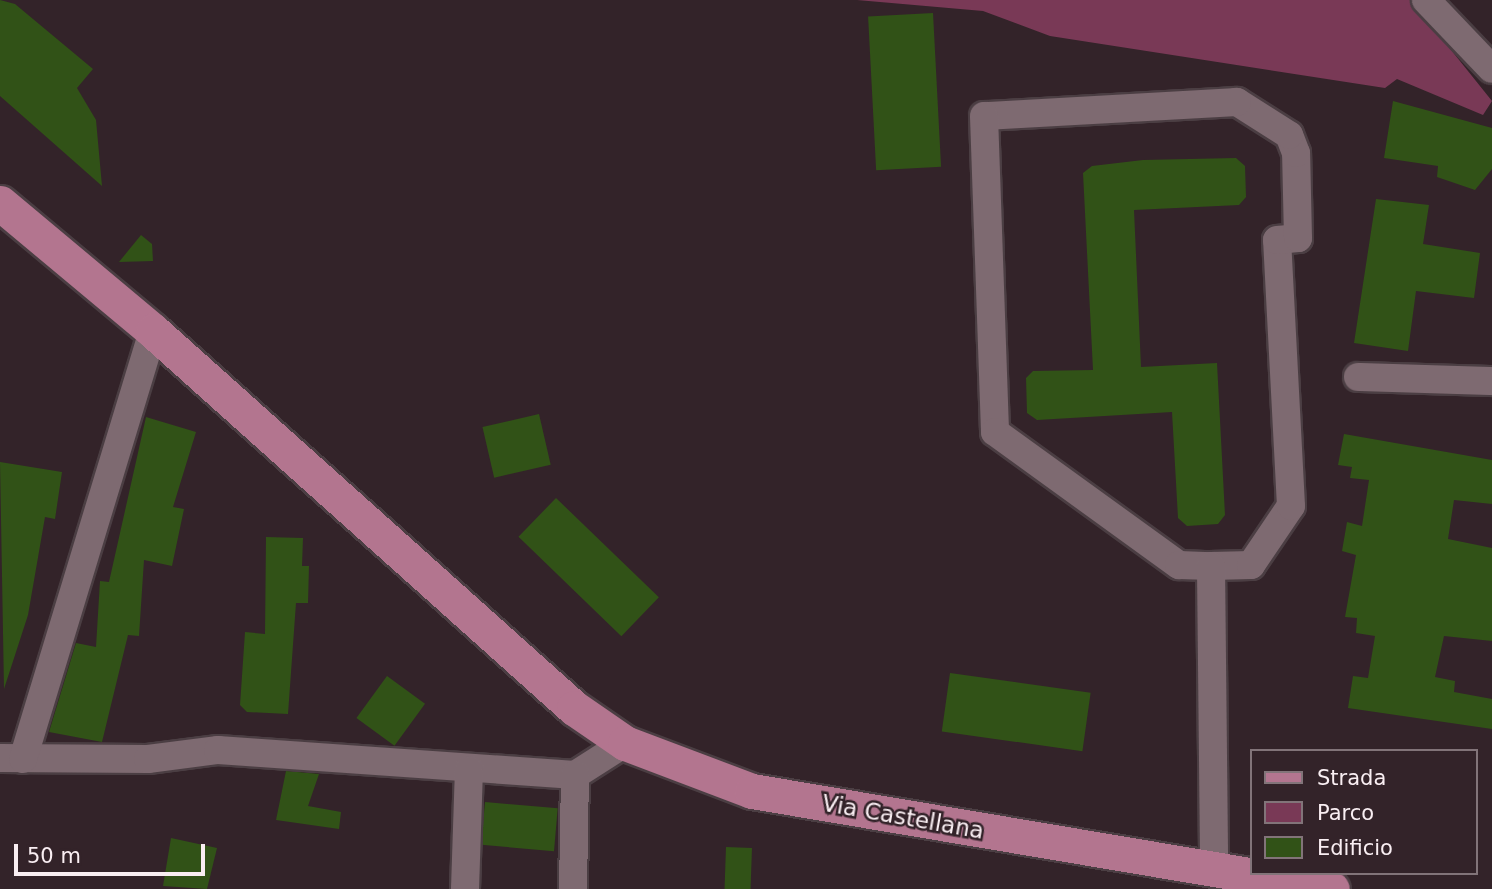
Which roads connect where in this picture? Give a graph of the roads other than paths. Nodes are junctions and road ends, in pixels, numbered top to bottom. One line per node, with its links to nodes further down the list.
1 (1426, 0): 2 (street)
2 (1492, 69)
3 (0, 203): 4 (main road, Via Castellana)
4 (153, 331): 8 (main road, Via Castellana); 9 (street)
5 (1357, 377): 6 (street)
6 (1492, 381)
7 (1211, 566): 7 (street); 12 (street)
8 (625, 743): 11 (street); 12 (main road, Via Castellana)
9 (11, 759): 10 (street)
10 (469, 770): 11 (street); 13 (street)
11 (575, 775): 14 (street)
12 (1214, 870): 15 (main road, Via Castellana)
13 (464, 889)
14 (573, 889)
15 (1332, 889)

